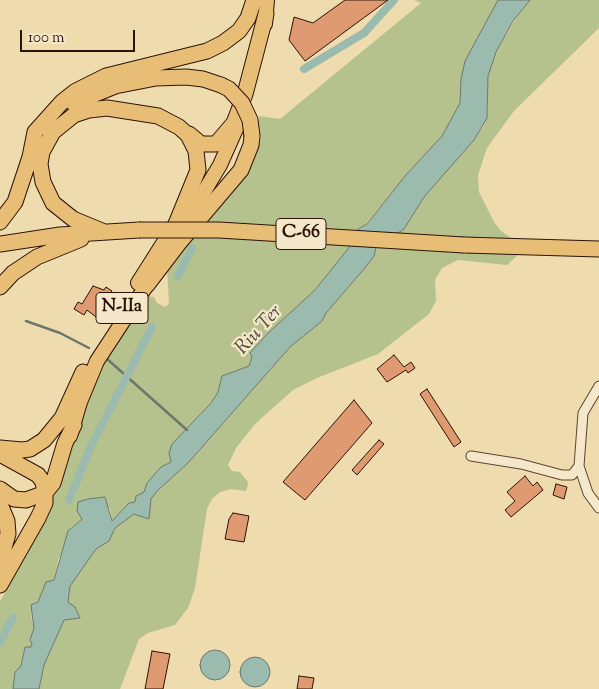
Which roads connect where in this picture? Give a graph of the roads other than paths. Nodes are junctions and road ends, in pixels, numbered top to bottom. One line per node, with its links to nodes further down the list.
1 (254, 0): 6 (highway)
2 (259, 0): 5 (main road, N-IIa)
3 (266, 7): 5 (highway); 12 (main road, N-IIa)
4 (180, 127): 5 (highway); 8 (highway); 9 (highway)
5 (224, 137): 8 (main road, N-IIa)
6 (30, 157): 7 (highway); 12 (highway, bridge)
7 (0, 222)
8 (176, 224): 14 (main road, N-IIa)
9 (97, 232): 10 (highway, C-66); 11 (highway, C-66, bridge); 13 (highway)
10 (0, 244)
11 (599, 249)
12 (147, 285): 16 (main road, N-IIa)
13 (0, 287)
14 (83, 372): 17 (highway); 22 (main road, N-IIa)
15 (599, 386): 20 (street)
16 (74, 425): 22 (highway); 28 (main road, N-IIa)
17 (0, 448)
18 (0, 454): 22 (highway)
19 (471, 456): 20 (street)
20 (579, 466): 24 (street)
21 (0, 489): 22 (highway)
22 (45, 493): 26 (main road, N-IIa); 27 (highway)
23 (0, 504): 25 (highway)
24 (599, 508)
25 (0, 562)
26 (0, 578)
27 (0, 585)
28 (0, 592)

